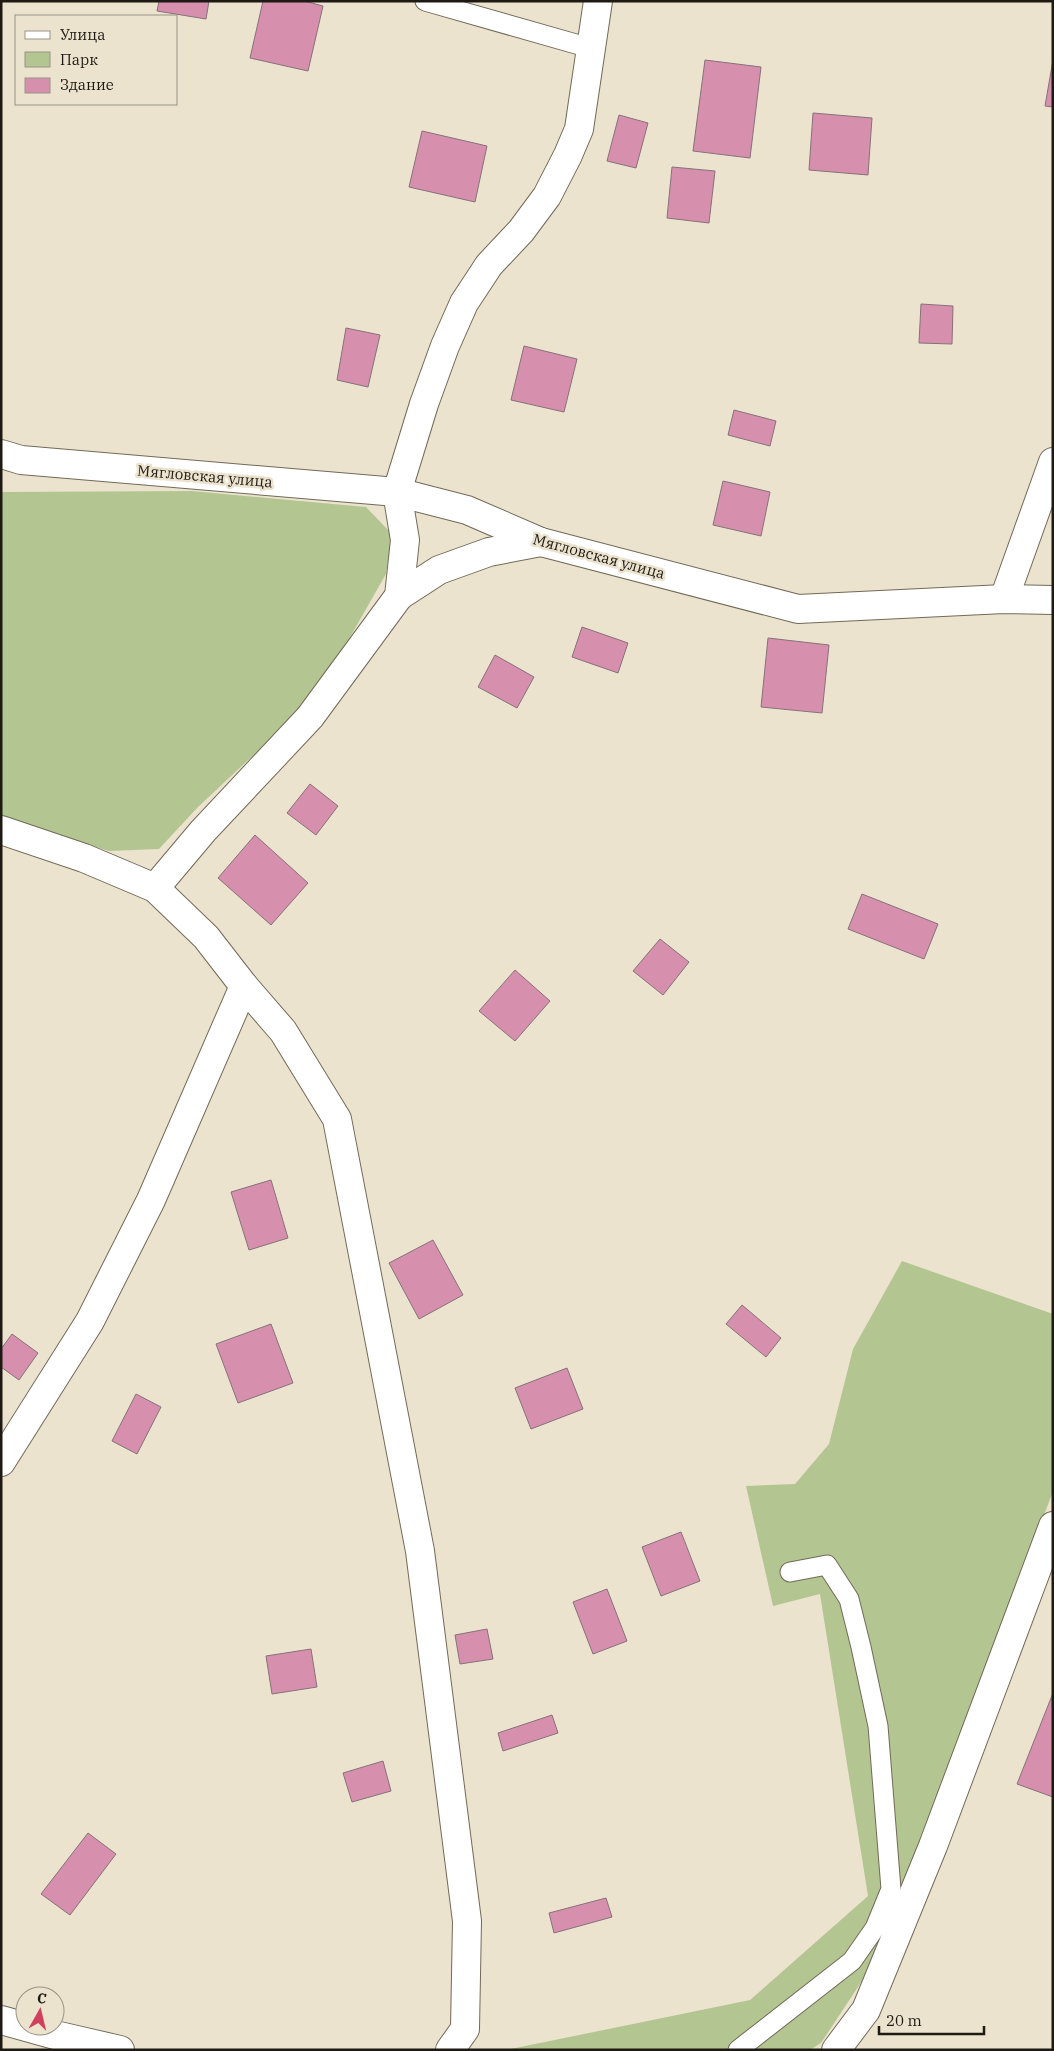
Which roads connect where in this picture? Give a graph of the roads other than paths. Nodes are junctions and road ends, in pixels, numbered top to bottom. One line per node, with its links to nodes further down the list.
1 (425, 1): 3 (lane)
2 (598, 1): 3 (street)
3 (590, 48): 6 (street)
4 (1, 454): 6 (street, Мягловская улица)
5 (1053, 462): 9 (street)
6 (397, 492): 7 (street, Мягловская улица); 8 (street)
7 (540, 542): 8 (street); 9 (street, Мягловская улица)
8 (399, 596): 12 (street)
9 (1004, 599): 10 (street, Мягловская улица)
10 (1053, 600)
11 (1, 830): 12 (street)
12 (155, 888): 13 (street)
13 (244, 986): 14 (street); 19 (street)
14 (1, 1462)
15 (1053, 1526): 21 (street)
16 (790, 1572): 20 (lane)
17 (1, 2020): 18 (street)
18 (120, 2050)
19 (450, 2050)
20 (738, 2050)
21 (836, 2050)

